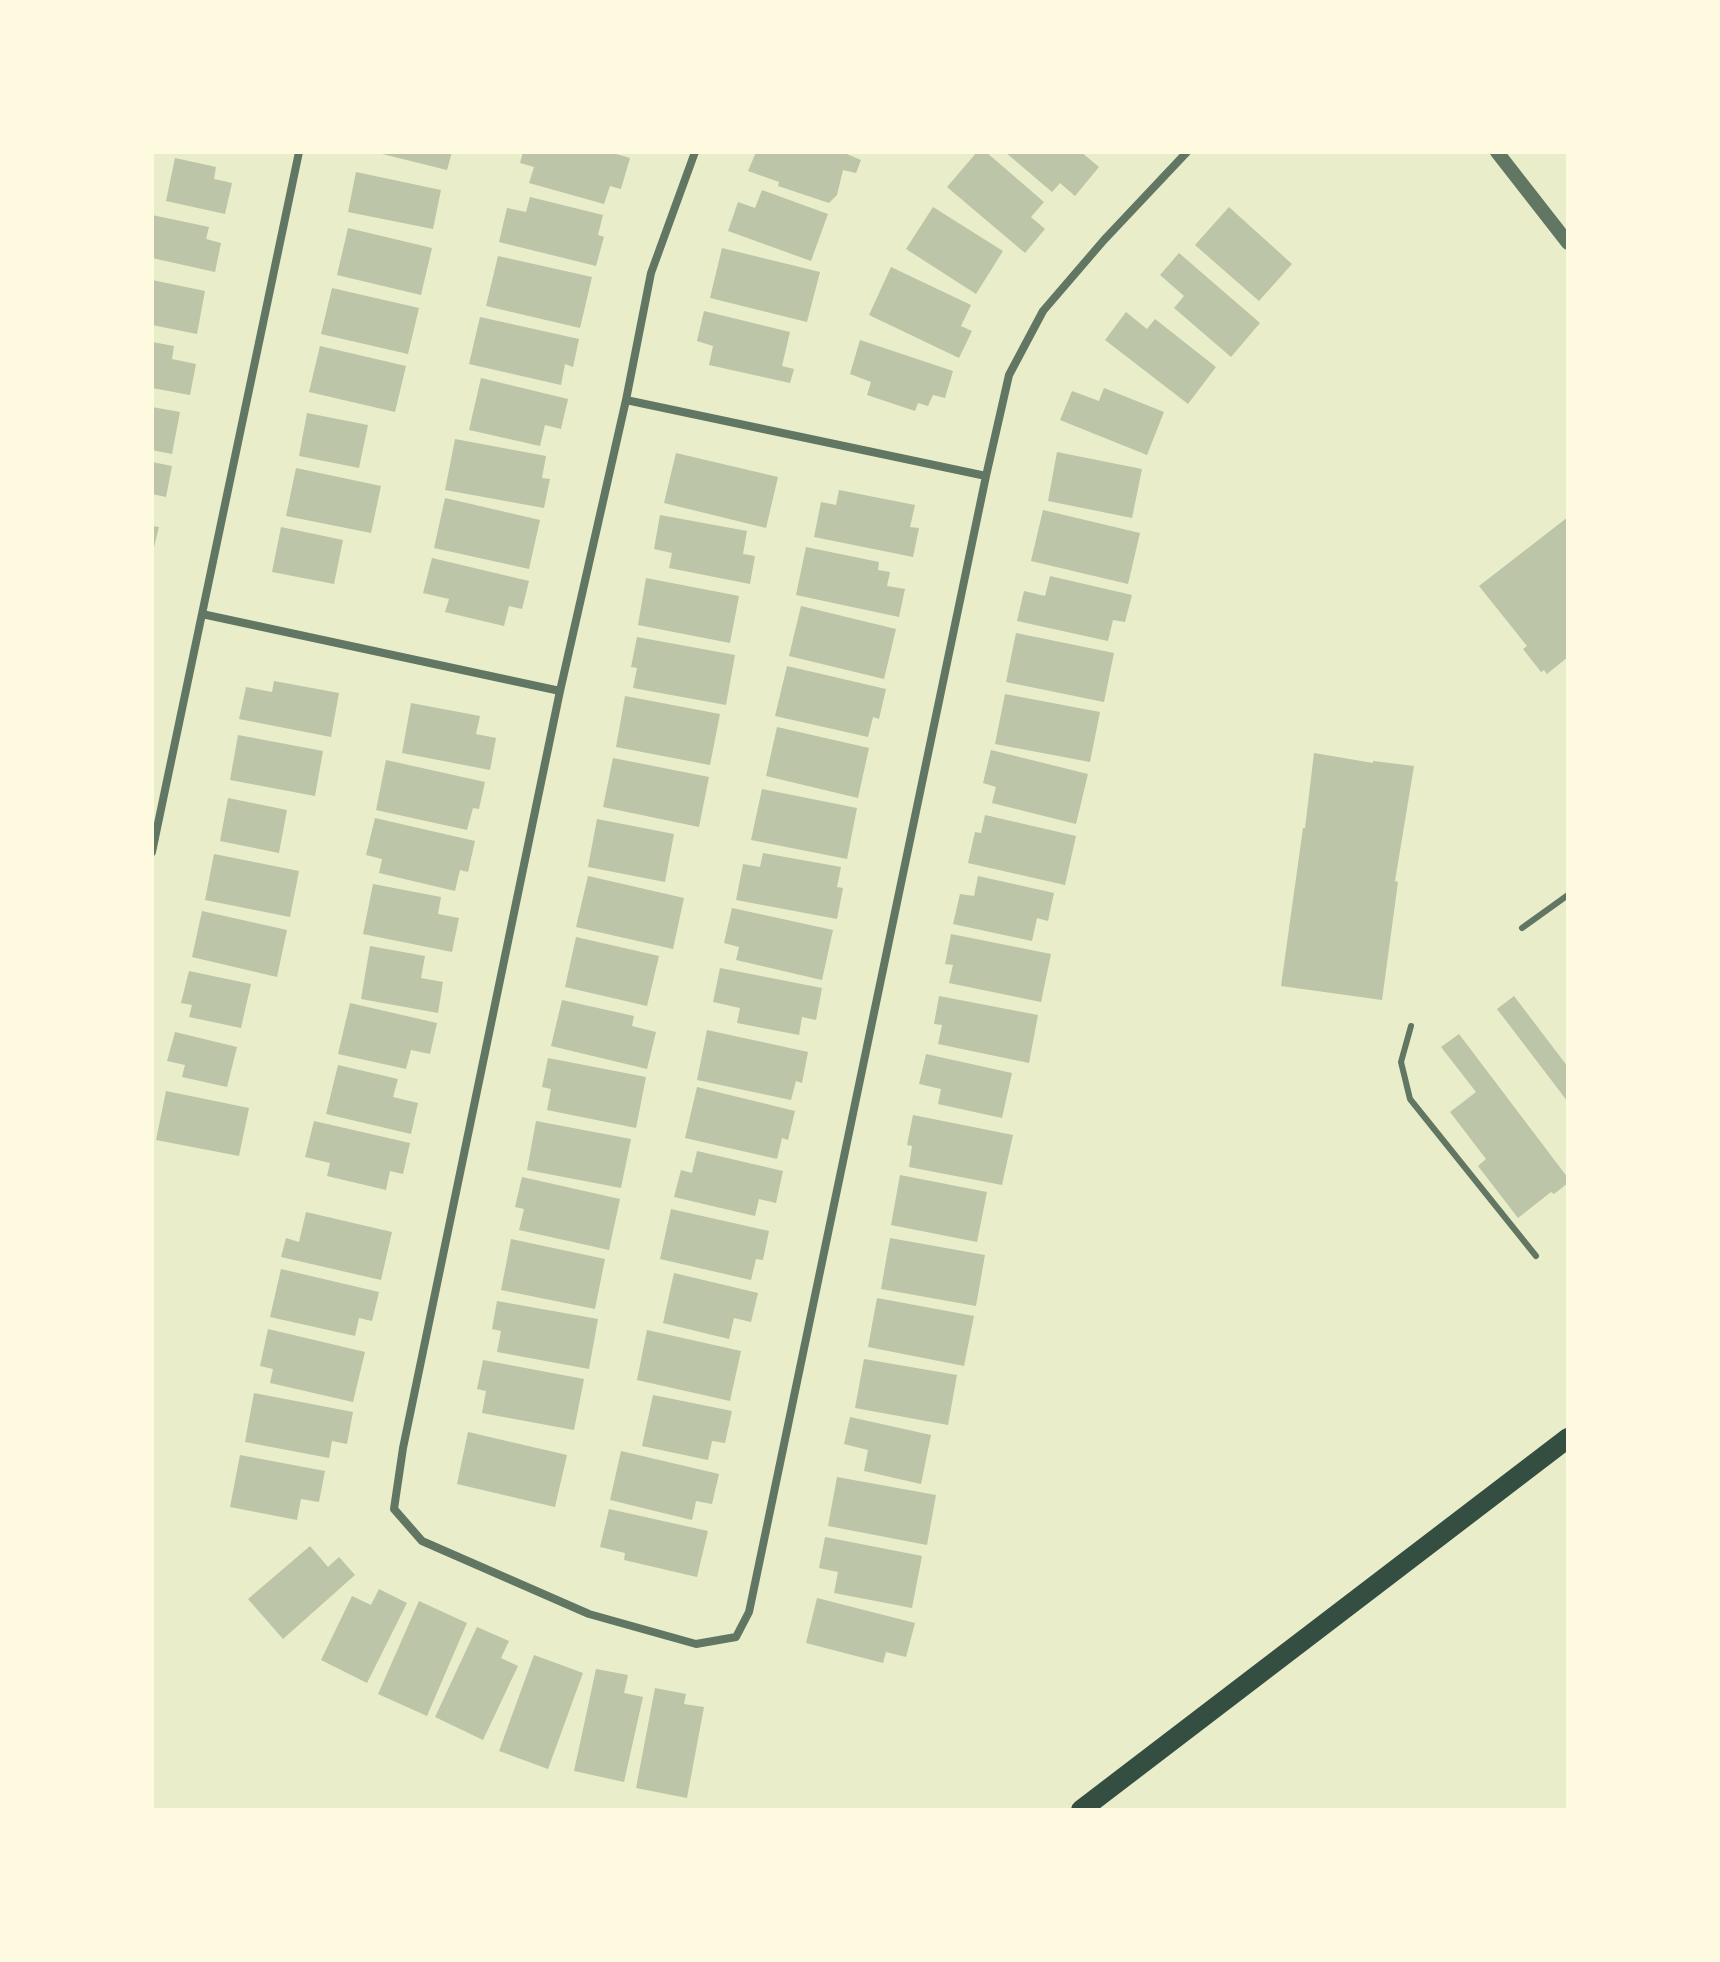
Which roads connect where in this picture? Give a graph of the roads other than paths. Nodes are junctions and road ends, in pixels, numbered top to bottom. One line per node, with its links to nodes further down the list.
1 (299, 152): 8 (street)
2 (695, 152): 6 (street)
3 (1187, 152): 7 (street)
4 (1497, 152): 5 (street)
5 (1568, 243)
6 (626, 400): 7 (street); 9 (street)
7 (986, 476): 9 (street)
8 (202, 614): 9 (street); 10 (street)
9 (560, 691)
10 (152, 852)
11 (1568, 895): 12 (lane)
12 (1522, 928)
13 (1411, 1026): 14 (lane)
14 (1536, 1256)
15 (1568, 1438): 16 (main road)
16 (1081, 1810)

